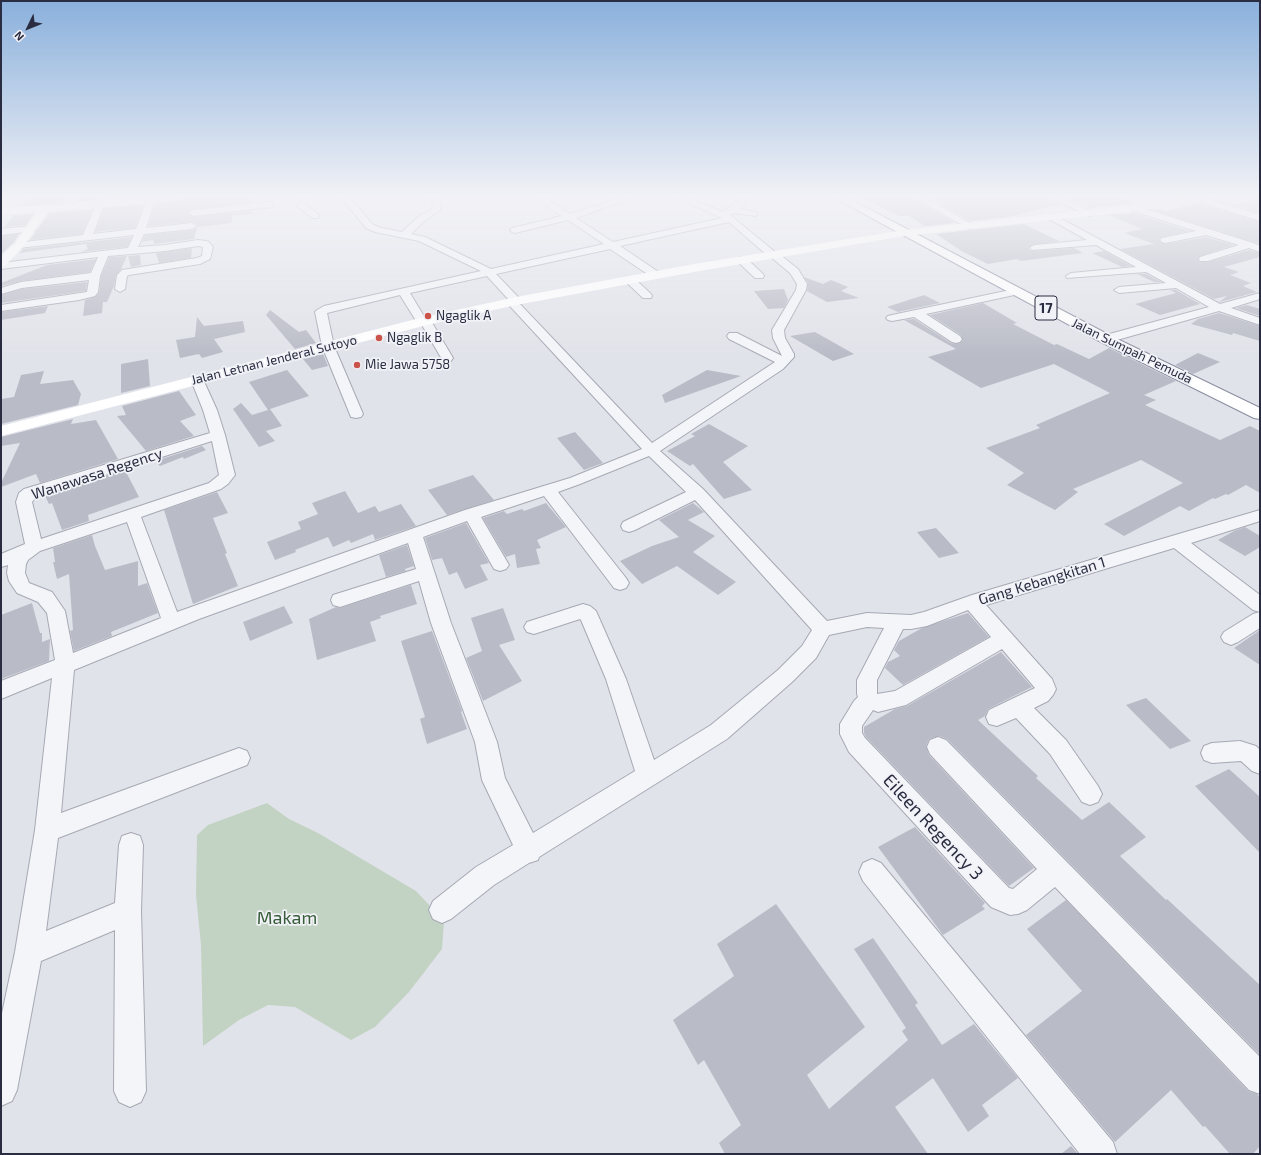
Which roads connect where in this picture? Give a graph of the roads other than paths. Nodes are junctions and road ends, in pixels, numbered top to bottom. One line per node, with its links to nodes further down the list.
1 (15, 250): 16 (main road)
2 (132, 250): 12 (street)
3 (208, 250): 26 (street)
4 (446, 250): 18 (street)
5 (589, 250): 18 (street)
6 (618, 250): 19 (street)
7 (768, 250): 13 (street)
8 (807, 250): 13 (main road, Jalan Letnan Jenderal Sutoyo)
9 (934, 250): 29 (main road, Jalan Sumpah Pemuda / 17)
10 (1110, 250): 17 (street)
11 (1234, 250): 14 (street)
12 (104, 254): 16 (street); 20 (street)
13 (774, 255): 15 (main road, Jalan Letnan Jenderal Sutoyo); 45 (street)
14 (1204, 259)
15 (742, 260): 19 (main road, Jalan Letnan Jenderal Sutoyo); 21 (street)
16 (1, 265)
17 (1146, 269): 22 (street); 24 (street)
18 (489, 272): 33 (street); 43 (street)
19 (656, 275): 23 (main road, Jalan Letnan Jenderal Sutoyo)
20 (94, 276): 25 (street); 34 (street)
21 (760, 276)
22 (1071, 276)
23 (630, 280): 31 (street); 33 (main road, Jalan Letnan Jenderal Sutoyo)
24 (1177, 285): 27 (street); 35 (street)
25 (18, 286): 28 (street); 34 (street)
26 (120, 289)
27 (1119, 290)
28 (1, 291)
29 (1015, 292): 36 (street); 42 (main road, Jalan Sumpah Pemuda / 17)
30 (405, 294): 38 (street)
31 (647, 296)
32 (1260, 296): 35 (street)
33 (514, 301): 38 (main road, Jalan Letnan Jenderal Sutoyo); 51 (street)
34 (3, 307)
35 (1218, 307): 39 (street); 42 (street)
36 (916, 313): 37 (street); 41 (street)
37 (892, 318)
38 (423, 322): 43 (main road, Jalan Letnan Jenderal Sutoyo); 44 (street)
39 (1260, 322)
40 (733, 336): 45 (street)
41 (956, 339)
42 (1106, 339): 48 (main road, Jalan Sumpah Pemuda / 17)
43 (328, 346): 46 (main road, Jalan Letnan Jenderal Sutoyo); 47 (street)
44 (447, 358)
45 (784, 362): 51 (street)
46 (197, 380): 49 (main road, Jalan Letnan Jenderal Sutoyo); 50 (street)
47 (356, 414)
48 (1260, 414)
49 (1, 431)
50 (218, 436): 54 (street); 60 (street, Wanawasa Regency)
51 (651, 450): 52 (street); 53 (street)
52 (548, 490): 55 (street); 64 (street)
53 (697, 494): 57 (street); 72 (street)
54 (132, 514): 60 (street); 68 (street)
55 (471, 514): 58 (street); 62 (street)
56 (1260, 515): 59 (street, Gang Kebangkitan 1)
57 (629, 526)
58 (414, 534): 63 (street); 75 (street)
59 (1177, 541): 66 (street, Gang Kebangkitan 1); 67 (street)
60 (34, 547): 61 (street); 75 (street)
61 (1, 561)
62 (500, 565)
63 (426, 572): 65 (street); 88 (street)
64 (620, 583)
65 (340, 600)
66 (972, 602): 70 (street, Gang Kebangkitan 1); 78 (street)
67 (1260, 606)
68 (169, 615)
69 (1260, 619): 73 (street)
70 (897, 622): 72 (street, Gang Kebangkitan 1); 77 (street)
71 (534, 627): 84 (street)
72 (823, 629): 84 (street)
73 (1231, 637)
74 (996, 643): 77 (street)
75 (64, 661): 76 (street); 86 (street)
76 (1, 690)
77 (870, 700): 89 (street, Eileen Regency 3)
78 (1018, 707): 79 (street); 85 (street)
79 (997, 717)
80 (938, 747): 89 (street)
81 (1212, 753): 83 (street)
82 (239, 758): 86 (street)
83 (1260, 764)
84 (648, 776): 88 (street)
85 (1090, 794)
86 (48, 830): 93 (street)
87 (131, 845): 92 (street)
88 (529, 850): 91 (street)
89 (1056, 870): 94 (street)
90 (872, 872): 97 (street)
91 (442, 910)
92 (128, 911): 93 (street); 96 (street)
93 (29, 952): 95 (street)
94 (1260, 1079)
95 (1, 1090)
96 (130, 1091)
97 (1101, 1154)

